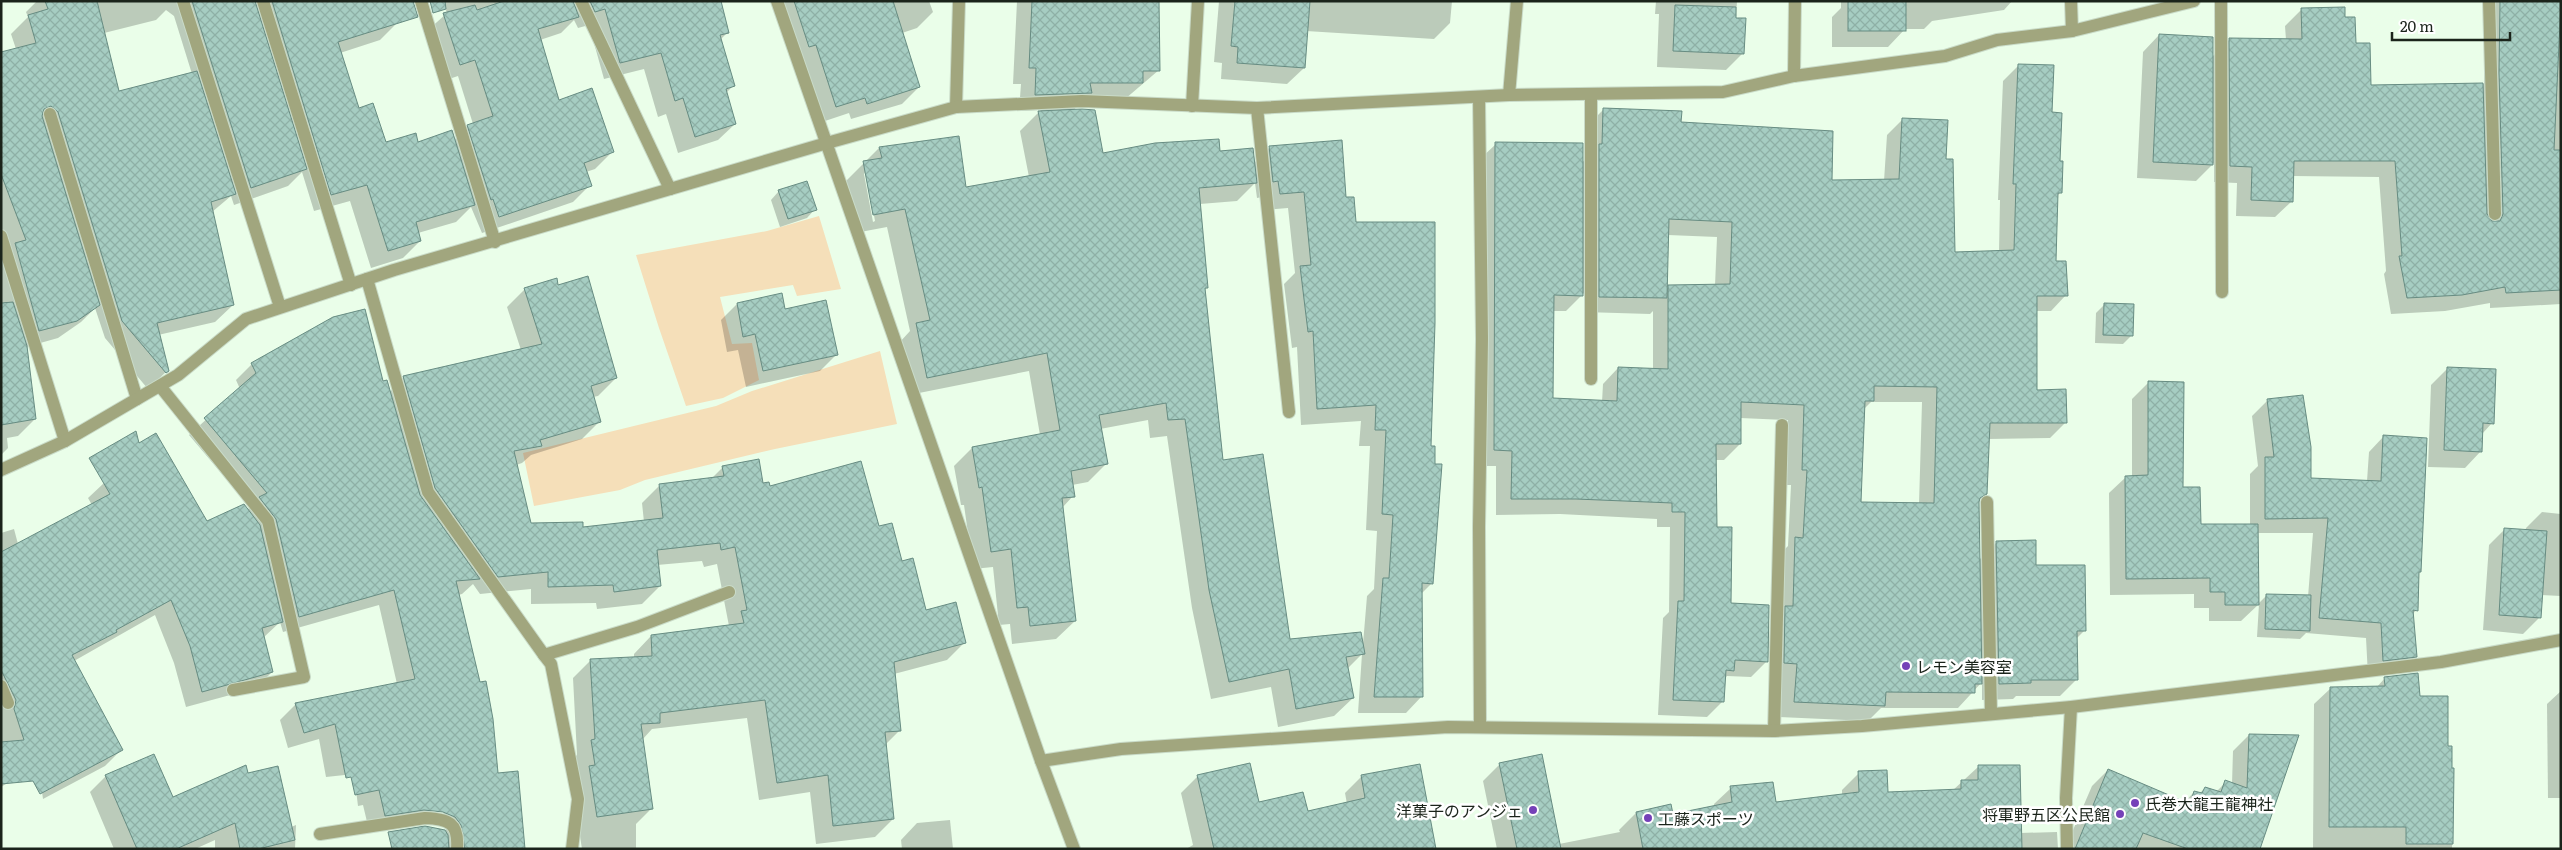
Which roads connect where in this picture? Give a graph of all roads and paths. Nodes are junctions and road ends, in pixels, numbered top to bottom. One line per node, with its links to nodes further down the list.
1 (183, 1): 31 (street)
2 (263, 1): 29 (street)
3 (421, 1): 27 (street)
4 (582, 1): 24 (street)
5 (776, 1): 23 (street)
6 (959, 1): 20 (street)
7 (1198, 1): 19 (street)
8 (1517, 1): 17 (street)
9 (1795, 1): 15 (street)
10 (2071, 1): 14 (street)
11 (2194, 1): 14 (street)
12 (2221, 1): 30 (street)
13 (2489, 1): 25 (street)
14 (2072, 30): 15 (street)
15 (1794, 76): 16 (street)
16 (1590, 94): 17 (street); 32 (street)
17 (1509, 95): 18 (street)
18 (1479, 96): 21 (street); 48 (street)
19 (1192, 106): 20 (street); 21 (street)
20 (956, 107): 23 (street)
21 (1257, 108): 35 (street)
22 (50, 114): 34 (street)
23 (827, 143): 24 (street); 50 (street)
24 (670, 189): 27 (street)
25 (2495, 214)
26 (1, 236): 37 (street)
27 (495, 242): 28 (street)
28 (367, 279): 29 (street); 42 (street)
29 (351, 285): 31 (street)
30 (2222, 292)
31 (280, 307): 33 (street)
32 (1590, 379)
33 (160, 386): 34 (street); 44 (street)
34 (137, 399): 37 (street)
35 (1289, 412)
36 (1782, 425): 49 (street)
37 (65, 441): 38 (street)
38 (1, 470)
39 (1987, 502): 47 (street)
40 (729, 592): 42 (street)
41 (2561, 640): 46 (street)
42 (544, 655): 53 (street)
43 (1, 686): 45 (street)
44 (234, 690)
45 (8, 703)
46 (2071, 707): 47 (street); 55 (street)
47 (1991, 714): 49 (street)
48 (1480, 727): 49 (street); 50 (street)
49 (1774, 731)
50 (1041, 761): 54 (street)
51 (320, 834): 52 (street)
52 (457, 849)
53 (572, 849)
54 (1074, 849)
55 (2067, 849)

